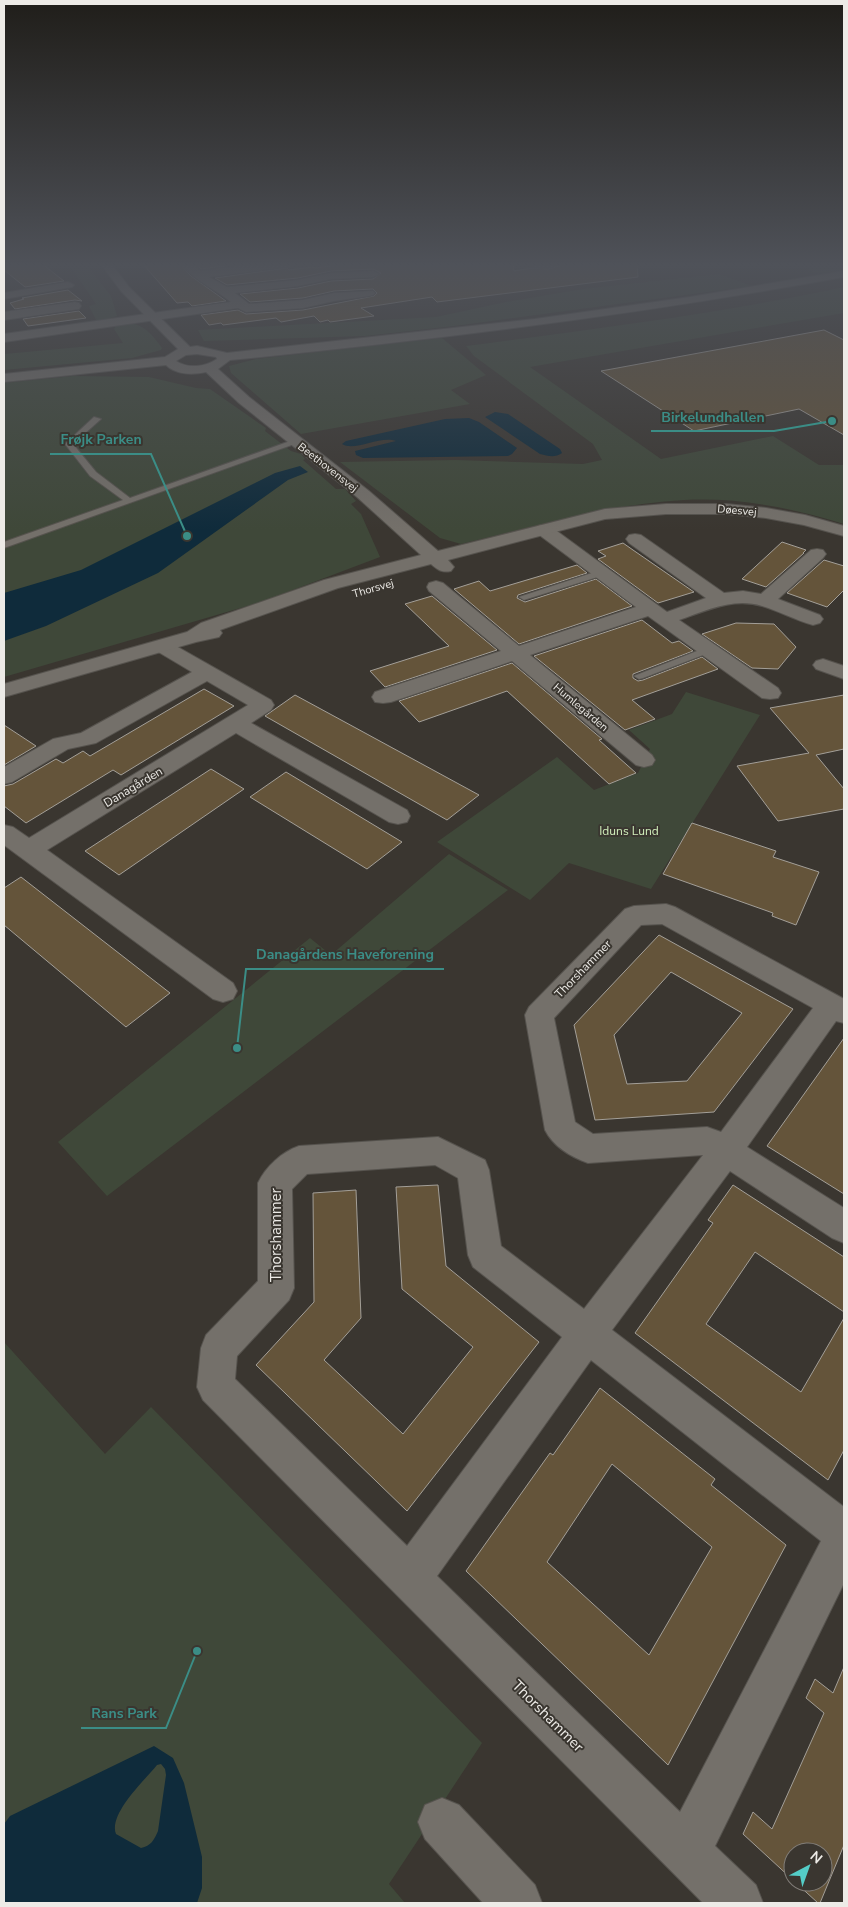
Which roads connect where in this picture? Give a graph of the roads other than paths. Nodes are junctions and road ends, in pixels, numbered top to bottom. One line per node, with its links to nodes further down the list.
1 (184, 352): 5 (street)
2 (214, 352): 4 (street)
3 (277, 352): 4 (street)
4 (224, 357): 6 (street)
5 (169, 361): 6 (street); 7 (street)
6 (209, 368): 9 (street, Beethovensvej)
7 (4, 378)
8 (97, 418): 10 (lane)
9 (296, 442): 10 (lane); 16 (street, Beethovensvej)
10 (128, 501): 14 (lane)
11 (844, 531): 12 (street, Døesvej)
12 (548, 533): 16 (street, Thorsvej); 17 (street)
13 (635, 539): 20 (street)
14 (4, 545)
15 (817, 554): 21 (street)
16 (439, 562): 24 (street, Thorsvej)
17 (601, 572): 19 (lane); 22 (street)
18 (436, 587): 26 (street, Humlegården)
19 (524, 597)
20 (720, 600): 21 (street); 22 (street)
21 (765, 601): 23 (street)
22 (657, 614): 25 (street); 26 (street)
23 (813, 619)
24 (162, 646): 28 (street, Danagården); 31 (street, Thorsvej)
25 (707, 650): 30 (lane); 32 (street)
26 (518, 653): 33 (street); 35 (street, Humlegården)
27 (824, 665): 29 (street)
28 (207, 672): 34 (street, Danagården); 36 (street)
29 (844, 673)
30 (639, 676)
31 (4, 691)
32 (770, 694)
33 (383, 697)
34 (236, 724): 37 (street); 39 (street, Danagården)
35 (644, 760)
36 (4, 777)
37 (398, 816)
38 (4, 832): 39 (street)
39 (29, 850): 40 (street)
40 (223, 991)
41 (838, 1009): 42 (street, Thorshammer); 42 (street, Thorshammer)
42 (726, 1151): 43 (street, Thorshammer); 44 (street, Thorshammer)
43 (844, 1227)
44 (587, 1334): 45 (street, Thorshammer); 47 (street, Thorshammer); 47 (street, Thorshammer)
45 (844, 1533)
46 (844, 1539): 49 (street)
47 (410, 1579): 49 (street, Thorshammer)
48 (442, 1822): 50 (street)
49 (686, 1852): 51 (street, Thorshammer)
50 (516, 1903)
51 (738, 1903)

